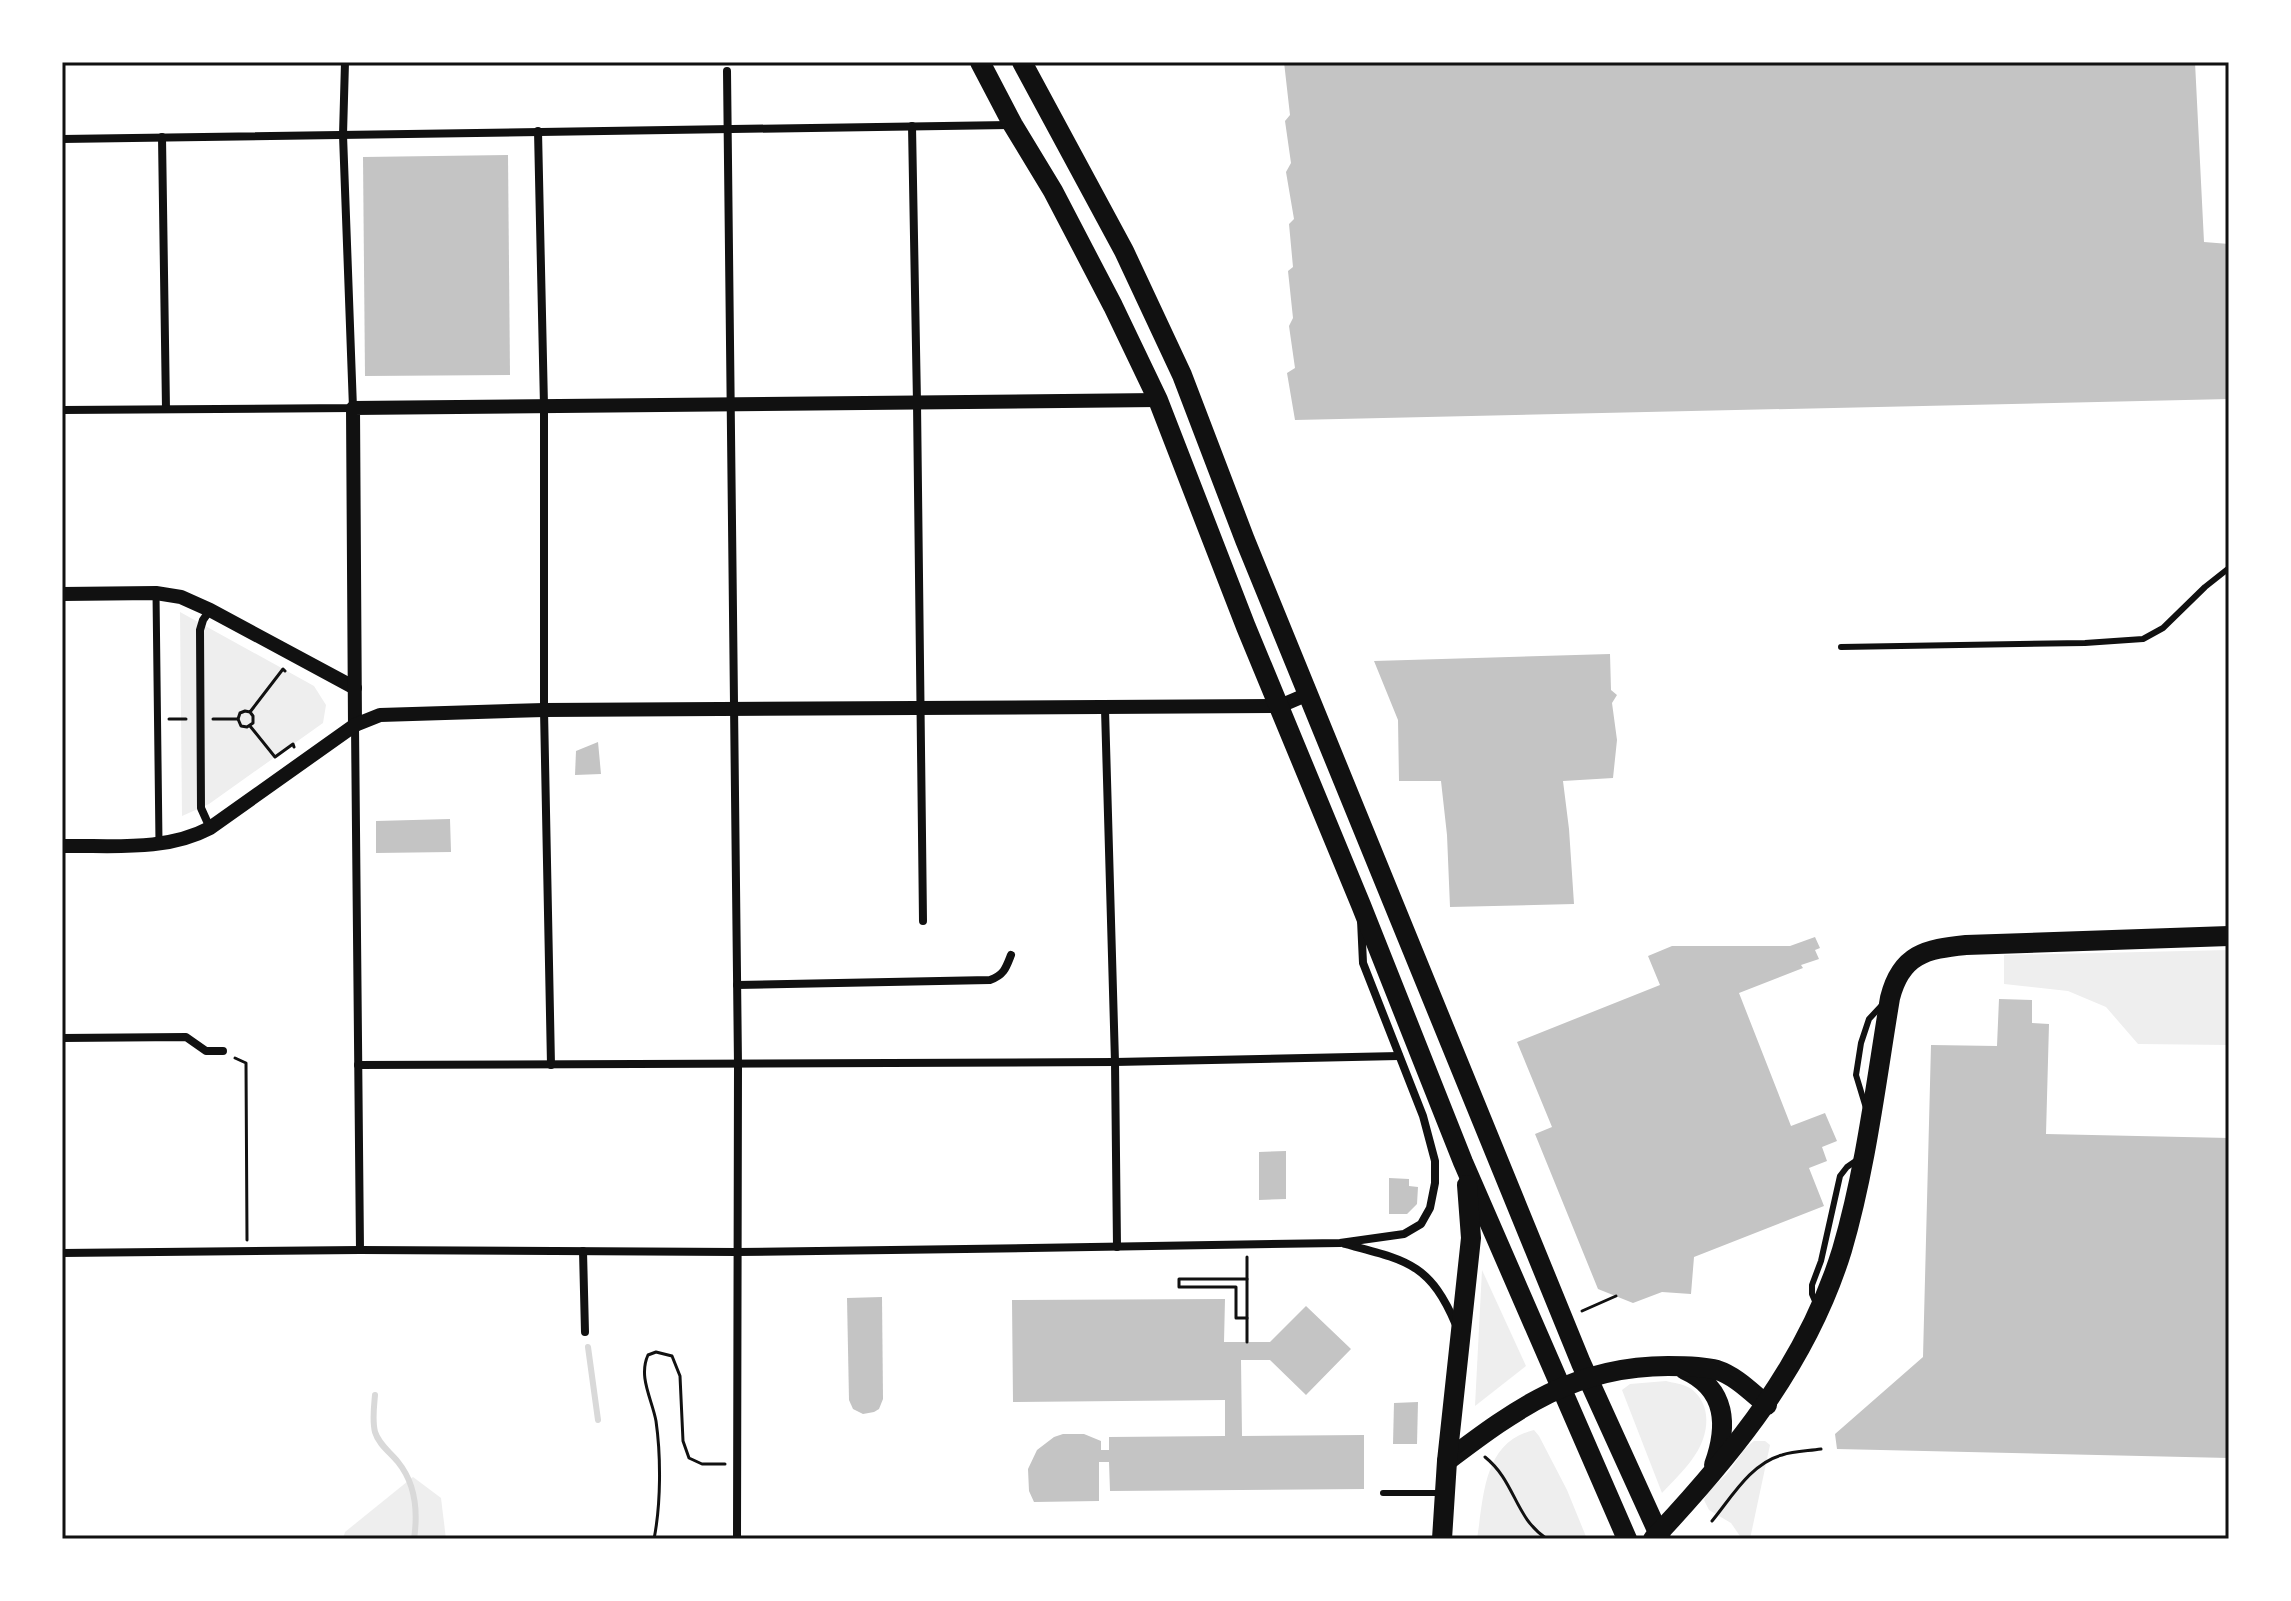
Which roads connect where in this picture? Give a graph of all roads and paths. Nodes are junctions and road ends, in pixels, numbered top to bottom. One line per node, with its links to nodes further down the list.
1 (345, 62): 9 (street)
2 (980, 62): 5 (main road)
3 (1022, 62): 26 (main road)
4 (727, 71): 7 (street)
5 (1013, 125): 6 (street); 12 (main road)
6 (912, 126): 7 (street); 13 (street)
7 (727, 129): 8 (street); 14 (street)
8 (538, 131): 9 (street); 15 (street)
9 (343, 135): 10 (street); 16 (street)
10 (162, 137): 11 (street); 17 (street)
11 (62, 139)
12 (1158, 400): 13 (street); 27 (main road)
13 (917, 403): 14 (street); 29 (street)
14 (730, 404): 15 (street); 28 (street)
15 (544, 406): 16 (street); 31 (street)
16 (353, 408): 17 (street); 25 (street)
17 (166, 409): 18 (street)
18 (62, 410)
19 (2229, 568): 23 (lane)
20 (156, 593): 21 (street); 22 (street); 33 (street)
21 (62, 594)
22 (210, 610): 25 (street); 34 (street)
23 (1841, 647)
24 (283, 669): 32 (path)
25 (355, 688): 36 (street)
26 (1308, 694): 27 (street); 67 (main road)
27 (1280, 706): 30 (street); 42 (main road)
28 (733, 708): 29 (street); 31 (street); 46 (street)
29 (920, 709): 30 (street); 43 (street)
30 (1105, 709): 50 (street)
31 (544, 710): 36 (street); 53 (street)
32 (250, 712): 35 (path); 37 (path)
33 (157, 719): 34 (path); 40 (street)
34 (201, 719): 35 (path); 39 (street)
35 (238, 719): 37 (path)
36 (355, 725): 39 (street); 52 (street)
37 (250, 726): 38 (path)
38 (275, 757)
39 (210, 828): 40 (street)
40 (159, 844): 41 (street)
41 (62, 846)
42 (1361, 905): 49 (street); 55 (main road)
43 (923, 921)
44 (2229, 936): 74 (main road)
45 (1011, 955): 46 (street)
46 (737, 985): 54 (street)
47 (62, 1038): 48 (street)
48 (223, 1051)
49 (1399, 1056): 50 (street); 56 (street)
50 (1115, 1062): 54 (street); 58 (street)
51 (246, 1063): 60 (path)
52 (358, 1065): 53 (street); 59 (street)
53 (551, 1065): 54 (street)
54 (738, 1065): 62 (street)
55 (1463, 1162): 69 (main road); 73 (main road)
56 (1340, 1243): 57 (street); 69 (street)
57 (1247, 1245): 58 (street); 64 (path)
58 (1117, 1247): 62 (street)
59 (360, 1250): 60 (street); 61 (street)
60 (247, 1251): 63 (street)
61 (583, 1251): 62 (street); 68 (street)
62 (737, 1252): 78 (street)
63 (62, 1253)
64 (1247, 1279): 66 (path); 66 (path)
65 (1616, 1296): 67 (path)
66 (1247, 1318): 70 (path)
67 (1563, 1319): 72 (main road)
68 (585, 1332)
69 (1460, 1335): 77 (main road)
70 (1247, 1342)
71 (1674, 1366): 72 (main road); 74 (main road); 79 (main road)
72 (1587, 1379): 73 (main road); 83 (main road)
73 (1561, 1387): 75 (main road); 88 (main road)
74 (1767, 1405): 79 (main road)
75 (1469, 1444): 77 (main road); 87 (path)
76 (1821, 1449): 82 (path)
77 (1447, 1461): 81 (main road)
78 (737, 1464): 84 (path); 85 (street)
79 (1710, 1476): 83 (main road)
80 (1383, 1493): 81 (lane)
81 (1445, 1493): 86 (main road)
82 (1712, 1521)
83 (1657, 1537)
84 (654, 1539)
85 (737, 1539)
86 (1442, 1539)
87 (1547, 1539)
88 (1627, 1539)

